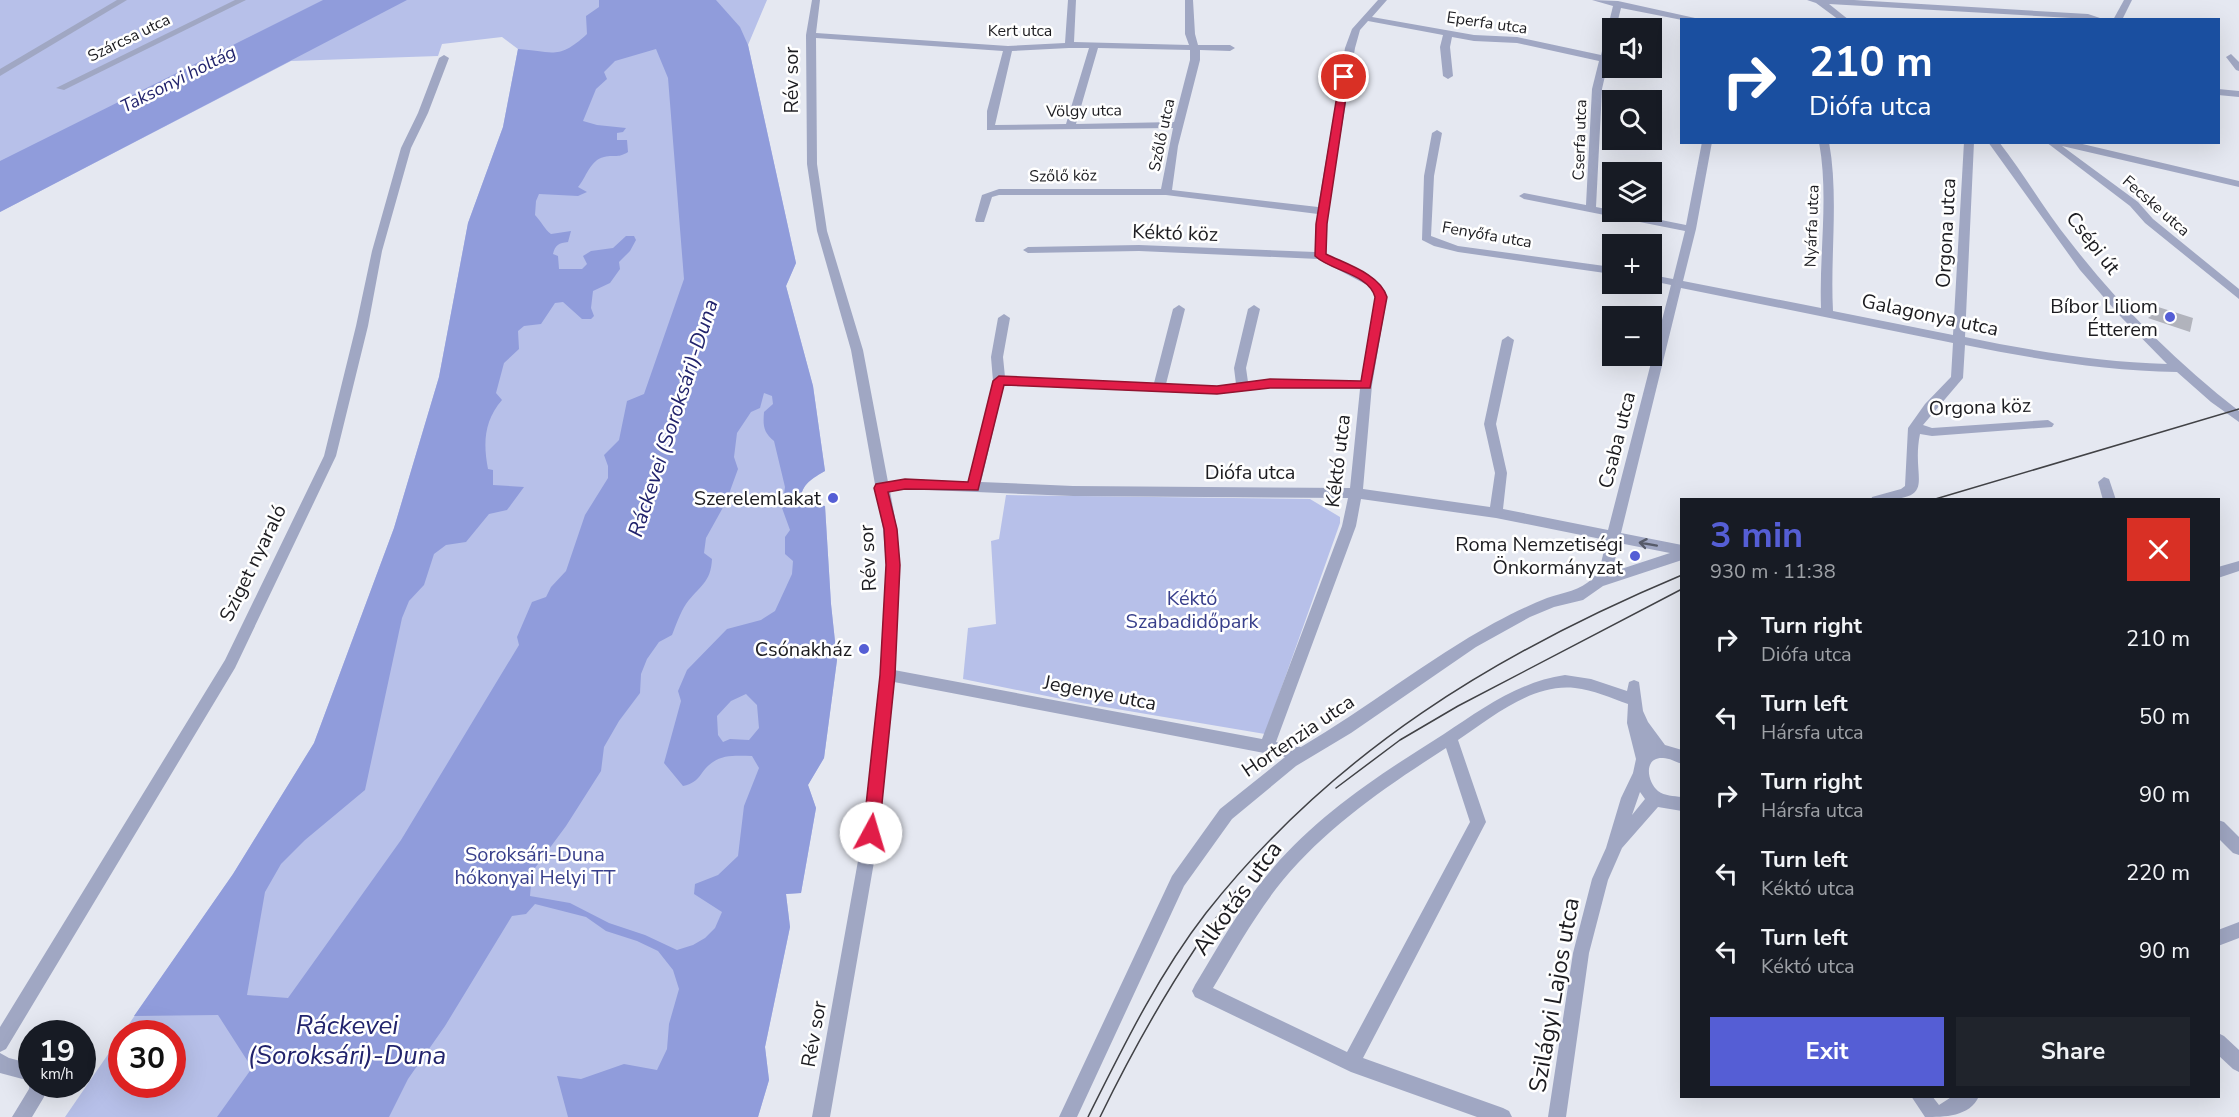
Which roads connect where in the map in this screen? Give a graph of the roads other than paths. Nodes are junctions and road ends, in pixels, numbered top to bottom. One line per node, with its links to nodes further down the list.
1 (123, 0): 30 (street)
2 (242, 0): 32 (street, Szárcsa utca)
3 (816, 0): 19 (street, Rév sor)
4 (1072, 0): 20 (street)
5 (1189, 0): 22 (street, Szőlő utca)
6 (1383, 0): 12 (street)
7 (1596, 0): 11 (street)
8 (1811, 0): 9 (street)
9 (1818, 0): 15 (street); 16 (street)
10 (2128, 0): 17 (street)
11 (1618, 4): 13 (street, Cserfa utca); 14 (street)
12 (1365, 18): 18 (street, Eperfa utca); 48 (street)
13 (1615, 18)
14 (1683, 18)
15 (1842, 18)
16 (2095, 18)
17 (2118, 18)
18 (1448, 32): 27 (street, Eperfa utca); 31 (street)
19 (811, 35): 24 (street, Kert utca); 75 (street, Rév sor)
20 (1070, 45): 21 (street, Kert utca); 24 (street, Kert utca)
21 (1094, 46): 22 (street, Kert utca); 36 (street)
22 (1195, 48): 23 (street, Kert utca); 35 (street, Szőlő utca)
23 (1230, 48)
24 (1008, 49): 36 (street, Völgy utca)
25 (2231, 57): 28 (street)
26 (444, 58): 101 (street, Sziget nyaraló)
27 (1602, 59)
28 (2239, 68)
29 (1602, 72): 47 (street, Cserfa utca)
30 (0, 73)
31 (1448, 76)
32 (61, 88)
33 (2220, 92): 34 (street)
34 (2239, 94)
35 (1178, 125): 36 (street, Völgy utca); 45 (street, Szőlő utca)
36 (1070, 126)
37 (1437, 133): 53 (street, Fenyőfa utca)
38 (1707, 144): 50 (street, Csaba utca)
39 (1824, 144): 59 (street, Nyárfa utca)
40 (1970, 144): 62 (street, Orgona utca)
41 (1996, 144): 63 (street, Csépi út)
42 (2054, 144): 56 (street, Fecske utca)
43 (2067, 144): 44 (street)
44 (2239, 184)
45 (1166, 192): 48 (street, Szőlő utca); 49 (street, Szőlő köz)
46 (1524, 196): 47 (street, Cserfa utca)
47 (1591, 208): 50 (street, Cserfa utca)
48 (1323, 211): 52 (street)
49 (980, 220)
50 (1691, 229): 55 (street, Csaba utca)
51 (1028, 250): 52 (street, Kéktó köz)
52 (1320, 256): 66 (street, Kéktó utca)
53 (1602, 271)
54 (1662, 280): 55 (street)
55 (1678, 282): 59 (street, Galagonya utca); 80 (street, Csaba utca)
56 (2239, 295)
57 (1179, 309): 68 (street)
58 (1254, 309): 67 (street)
59 (1827, 312): 62 (street, Galagonya utca)
60 (1004, 318): 64 (street)
61 (1508, 340): 79 (street)
62 (1959, 342): 63 (street, Galagonya utca); 72 (street, Orgona utca)
63 (2177, 368): 65 (street, Csépi út)
64 (999, 381): 68 (street); 74 (street)
65 (2198, 384): 69 (street, Csépi út); 70 (street, Csépi út)
66 (1366, 385): 67 (street); 76 (street, Kéktó utca)
67 (1242, 386): 68 (street)
68 (1159, 387)
69 (2239, 411)
70 (2239, 418)
71 (2048, 424): 72 (street, Orgona köz)
72 (1914, 428): 77 (street)
73 (2104, 482): 78 (street)
74 (973, 487): 75 (street, Diófa utca); 76 (street, Diófa utca)
75 (881, 488): 86 (street, Rév sor)
76 (1356, 494): 79 (street, Diófa utca); 89 (street, Kéktó utca)
77 (1885, 498)
78 (2109, 498)
79 (1496, 513): 80 (street, Diófa utca)
80 (1615, 537): 81 (street, Diófa utca, one-way to 80); 85 (street, Csaba utca)
81 (1680, 550)
82 (1680, 555): 85 (street, Hortenzia utca)
83 (2239, 566): 84 (street)
84 (2220, 572)
85 (1598, 582): 91 (street, Hortenzia utca)
86 (887, 675): 89 (street, Jegenye utca); 111 (street, Rév sor)
87 (1635, 699): 88 (street, Alkotás utca); 90 (street); 92 (street)
88 (1450, 738): 104 (street); 104 (street, Alkotás utca)
89 (1267, 746): 91 (street, Jegenye utca)
90 (1675, 753): 92 (street)
91 (1304, 754): 112 (street, Hortenzia utca)
92 (1643, 758): 93 (street, Szilágyi Lajos utca)
93 (1639, 777): 94 (street); 98 (street, Szilágyi Lajos utca)
94 (1656, 798): 95 (street); 98 (street, Szilágyi Lajos utca)
95 (1680, 806)
96 (2220, 829): 97 (street)
97 (2239, 848)
98 (1614, 849): 114 (street, Szilágyi Lajos utca)
99 (2239, 930): 100 (street)
100 (2220, 937)
101 (0, 1043)
102 (2220, 1044): 105 (street)
103 (0, 1062): 106 (street)
104 (1351, 1063): 113 (street, Alkotás utca)
105 (2239, 1063)
106 (18, 1070)
107 (33, 1098): 110 (street)
108 (1922, 1098): 115 (street)
109 (1967, 1098): 115 (street)
110 (21, 1117)
111 (821, 1117)
112 (1068, 1117)
113 (1503, 1117)
114 (1557, 1117)
115 (1938, 1117)

